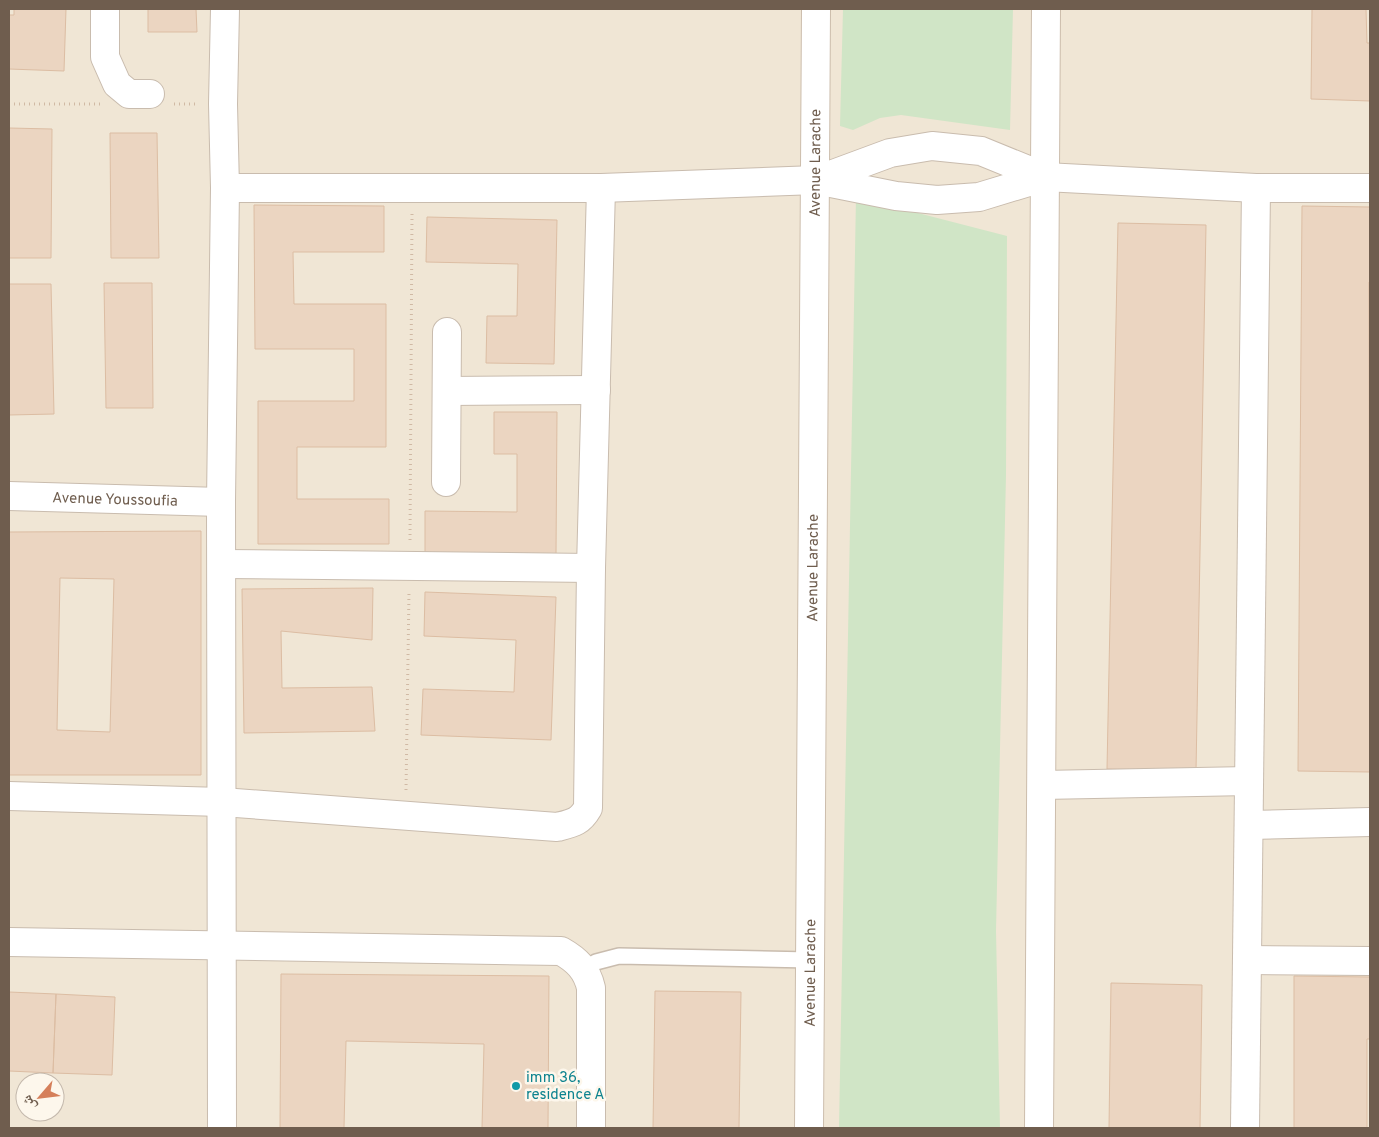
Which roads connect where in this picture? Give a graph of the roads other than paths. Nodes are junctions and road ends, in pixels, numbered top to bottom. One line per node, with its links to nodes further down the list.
1 (105, 9): 5 (street)
2 (224, 9): 8 (street)
3 (816, 9): 7 (street, Avenue Larache)
4 (1046, 9): 6 (street)
5 (150, 94)
6 (1045, 177): 7 (street); 7 (street); 10 (street); 21 (street)
7 (816, 180): 9 (street); 28 (street, Avenue Larache)
8 (226, 188): 9 (street); 17 (street)
9 (601, 188): 13 (street)
10 (1256, 188): 11 (street); 20 (street)
11 (1370, 188)
12 (447, 332): 14 (street)
13 (596, 390): 14 (street); 19 (street)
14 (447, 391): 15 (street)
15 (446, 482)
16 (9, 496): 17 (street, Avenue Youssoufia)
17 (221, 502): 18 (street)
18 (222, 564): 19 (street); 23 (street)
19 (591, 568): 23 (street)
20 (1250, 781): 21 (street); 25 (street)
21 (1042, 785): 35 (street)
22 (9, 796): 23 (street)
23 (222, 802): 27 (street)
24 (1370, 822): 25 (street)
25 (1249, 825): 29 (street)
26 (9, 942): 27 (street)
27 (223, 946): 31 (street); 32 (street)
28 (810, 960): 31 (lane); 34 (street, Avenue Larache)
29 (1247, 960): 30 (street); 36 (street)
30 (1370, 961)
31 (584, 970): 33 (street)
32 (222, 1128)
33 (591, 1128)
34 (809, 1128)
35 (1039, 1128)
36 (1245, 1128)

